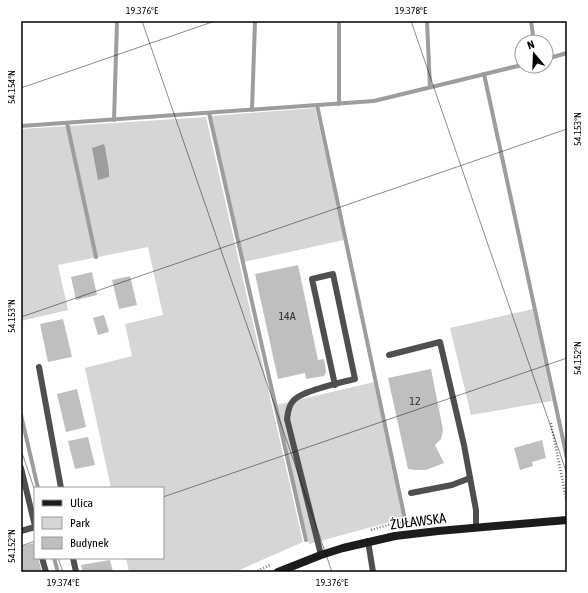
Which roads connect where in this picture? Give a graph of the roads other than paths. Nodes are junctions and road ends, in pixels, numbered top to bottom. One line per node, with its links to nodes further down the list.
1 (389, 355): 5 (lane)
2 (39, 367): 6 (lane)
3 (335, 385): 3 (lane); 14 (lane)
4 (21, 468): 9 (lane)
5 (470, 478): 7 (lane); 11 (lane)
6 (61, 487)
7 (411, 493)
8 (567, 520): 11 (street, ŻUŁAWSKA)
9 (34, 523)
10 (34, 527): 12 (lane)
11 (476, 528): 13 (street, ŻUŁAWSKA)
12 (21, 531)
13 (368, 541): 14 (street, ŻUŁAWSKA); 20 (lane)
14 (321, 555): 19 (street, ŻUŁAWSKA)
15 (42, 559): 17 (lane)
16 (73, 559): 18 (lane)
17 (46, 572)
18 (76, 572)
19 (278, 572)
20 (373, 572)

